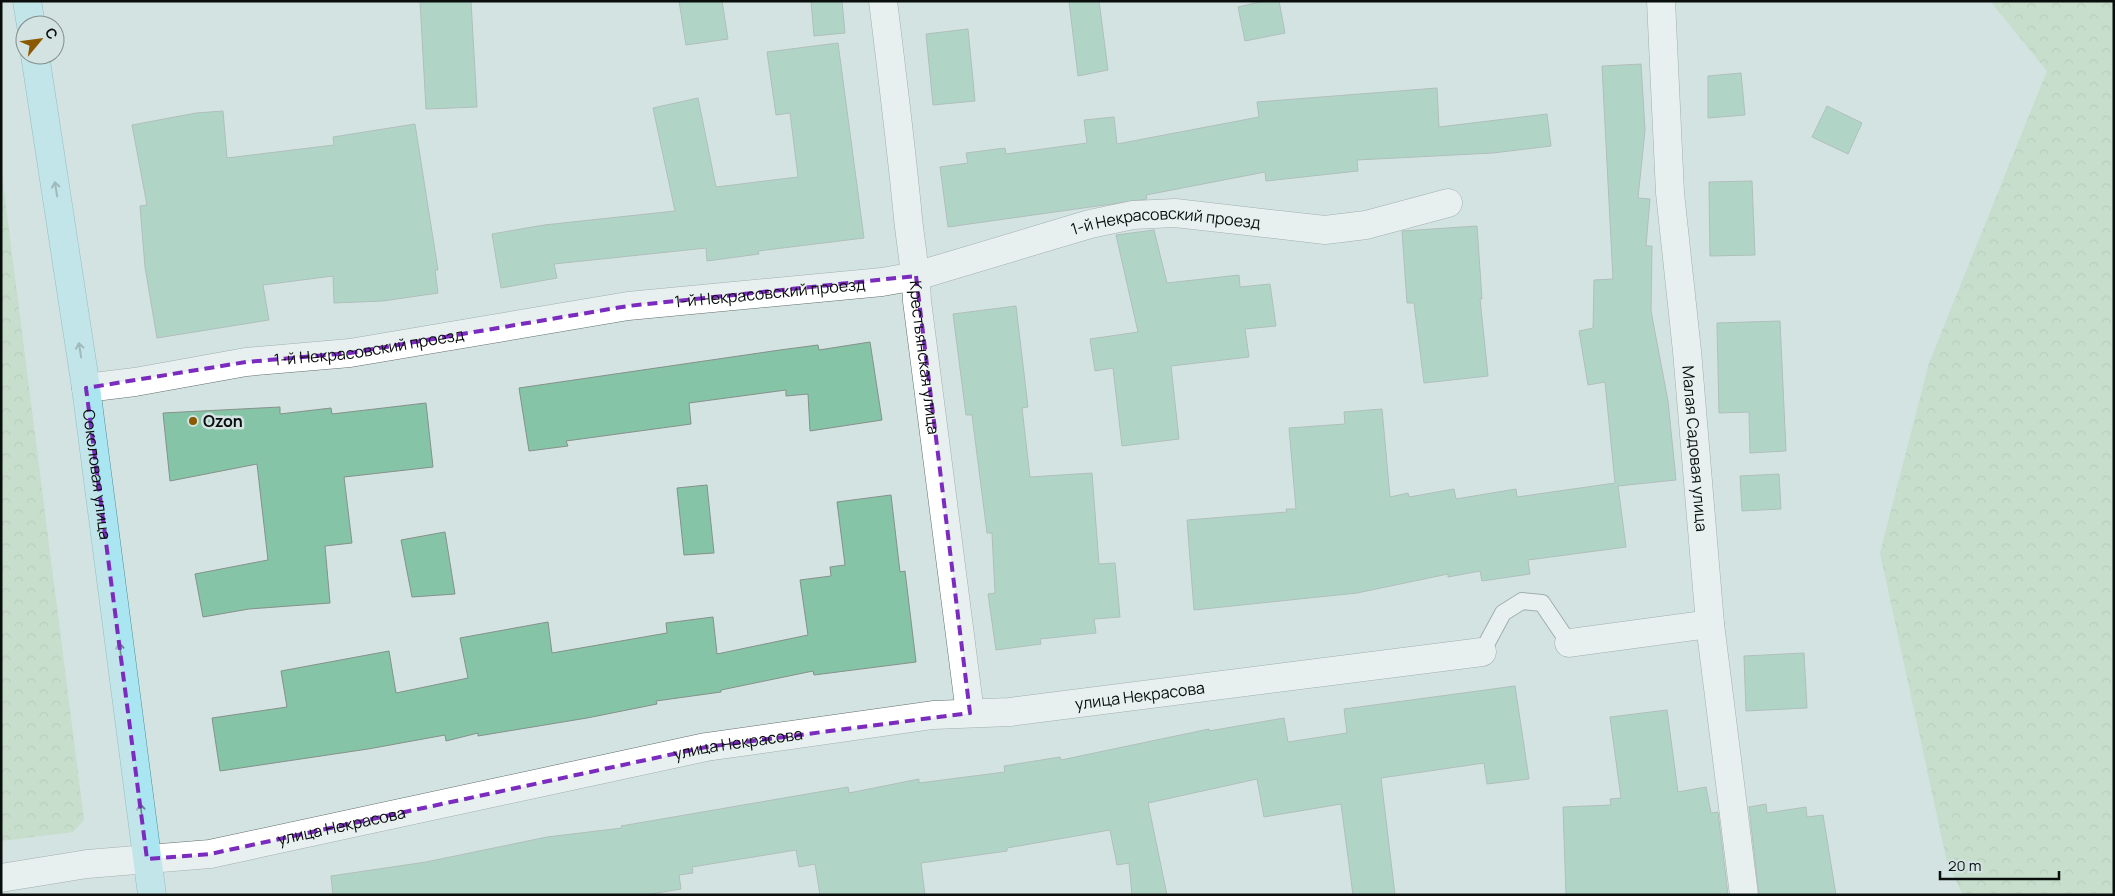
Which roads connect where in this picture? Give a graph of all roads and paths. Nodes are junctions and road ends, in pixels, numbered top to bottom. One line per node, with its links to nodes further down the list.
1 (27, 1): 4 (main road)
2 (883, 1): 7 (street, Крестьянская улица)
3 (1661, 1): 9 (street, Малая Садовая улица)
4 (29, 15)
5 (37, 65): 8 (main road, Соколовая улица, one-way to 5)
6 (1448, 203): 7 (street, 1-й Некрасовский проезд)
7 (916, 276): 8 (street, 1-й Некрасовский проезд); 12 (street, Крестьянская улица)
8 (86, 388): 13 (main road, Соколовая улица, one-way to 8)
9 (1710, 624): 10 (street); 16 (street, Малая Садовая улица)
10 (1569, 643): 11 (lane)
11 (1482, 652): 12 (street, улица Некрасова)
12 (970, 713): 13 (street, улица Некрасова)
13 (147, 859): 14 (street, улица Некрасова); 15 (main road, Соколовая улица)
14 (1, 878)
15 (152, 895)
16 (1744, 895)

